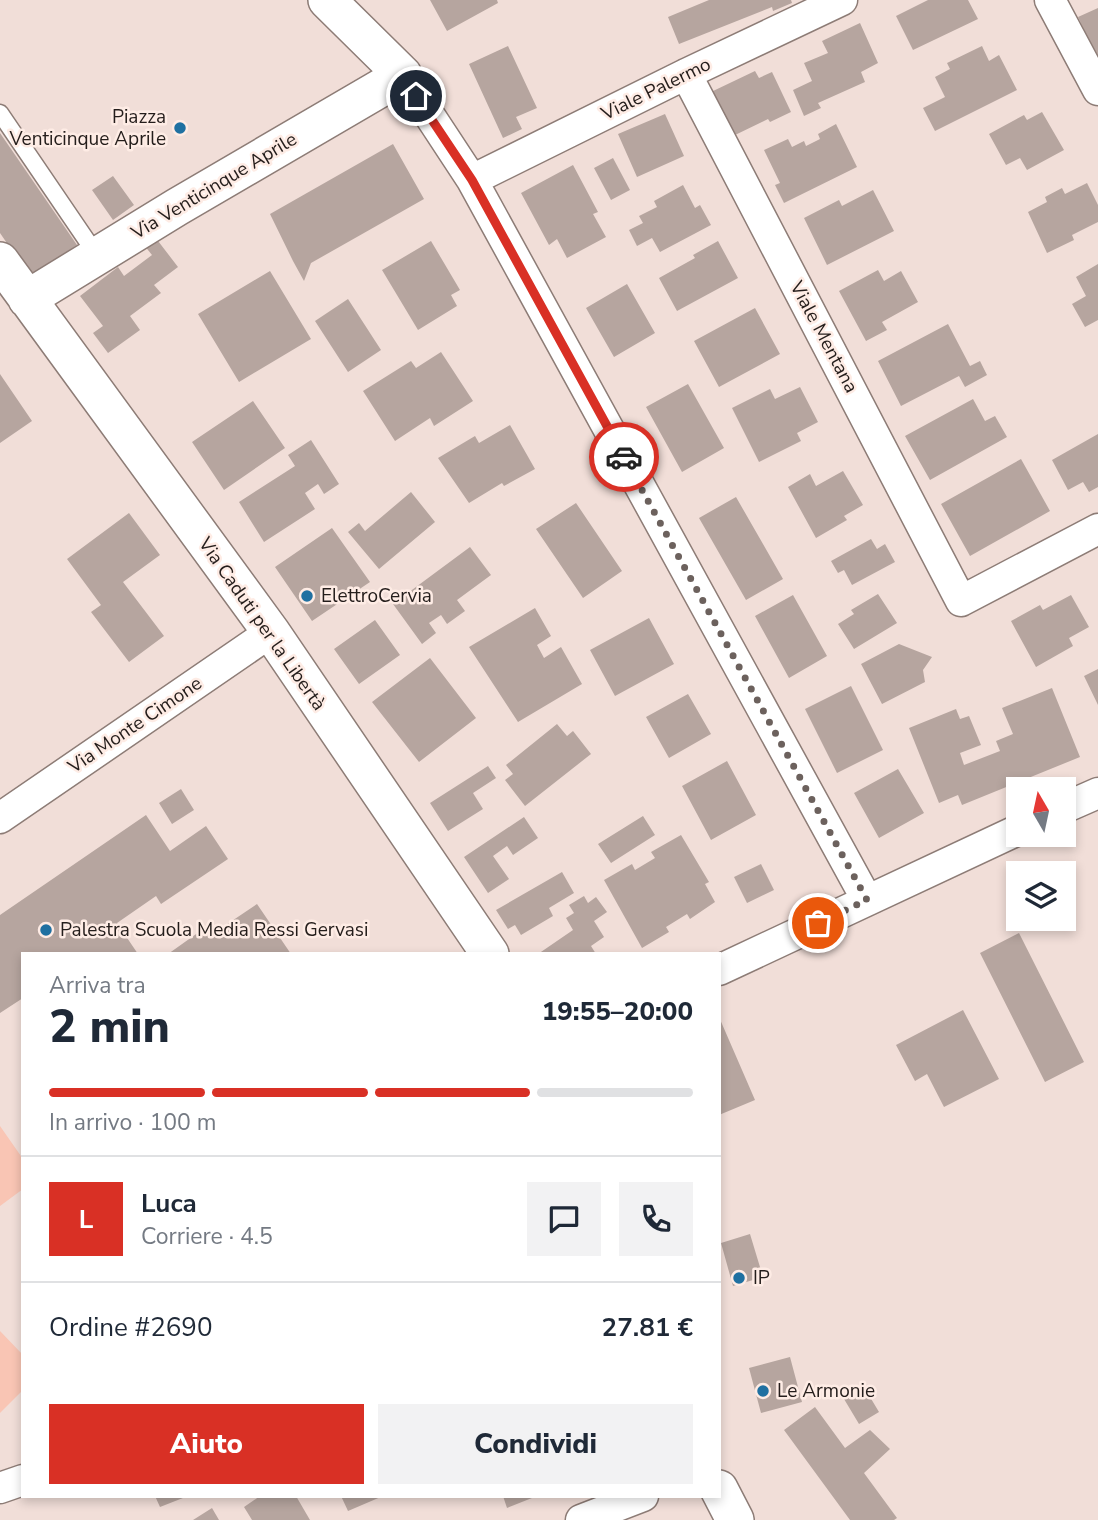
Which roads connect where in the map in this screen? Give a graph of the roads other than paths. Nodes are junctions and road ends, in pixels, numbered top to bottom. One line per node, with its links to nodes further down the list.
1 (327, 0): 5 (street)
2 (842, 0): 4 (street, Viale Palermo)
3 (1049, 0): 6 (street)
4 (686, 74): 8 (street, Viale Palermo); 12 (street, Viale Mentana)
5 (402, 75): 8 (street); 9 (street, Via Venticinque Aprile)
6 (1098, 90)
7 (0, 113): 9 (lane)
8 (472, 180): 18 (street)
9 (98, 257): 11 (street, Via Venticinque Aprile)
10 (0, 261): 11 (street, Via Caduti per la Libertà)
11 (27, 299): 13 (street, Via Caduti per la Libertà)
12 (1098, 529)
13 (271, 632): 16 (street, Via Monte Cimone); 19 (street, Via Caduti per la Libertà)
14 (1098, 793): 15 (street)
15 (1076, 803)
16 (0, 818)
17 (1006, 836): 18 (street)
18 (867, 900): 20 (street)
19 (489, 952)
20 (721, 969)
21 (21, 1481): 22 (street)
22 (0, 1488)
23 (721, 1494): 28 (street)
24 (721, 1497): 27 (street)
25 (638, 1498): 26 (street)
26 (581, 1520)
27 (728, 1520)
28 (735, 1520)

